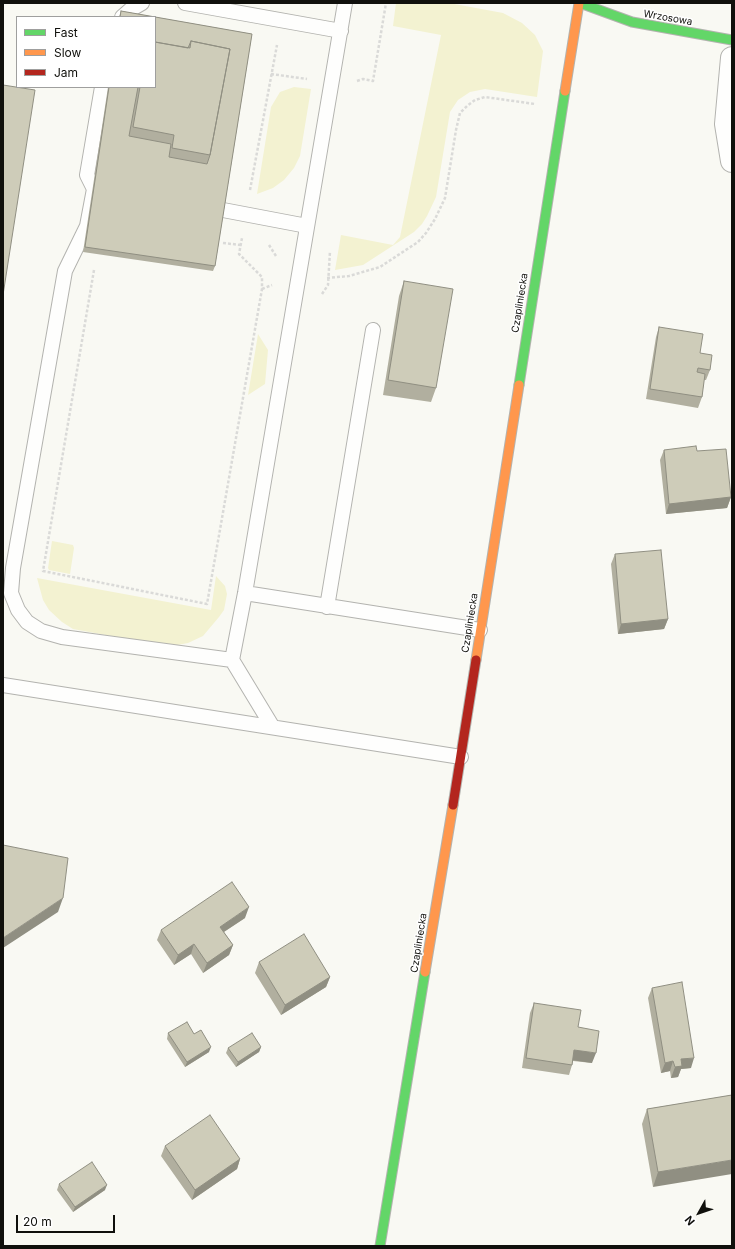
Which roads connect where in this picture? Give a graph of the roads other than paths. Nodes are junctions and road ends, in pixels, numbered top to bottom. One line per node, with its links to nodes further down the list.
1 (142, 3): 5 (lane)
2 (185, 3): 6 (lane)
3 (345, 3): 6 (lane)
4 (579, 3): 7 (main road, Wrzosowa); 16 (main road, Czapliniecka)
5 (123, 16)
6 (341, 31): 12 (lane)
7 (732, 40)
8 (732, 58): 10 (street)
9 (102, 88): 17 (lane)
10 (732, 161)
11 (223, 210): 12 (lane)
12 (307, 226): 14 (lane)
13 (373, 330): 15 (lane)
14 (245, 593): 15 (lane); 17 (lane)
15 (327, 607): 16 (lane)
16 (480, 630): 20 (main road, Czapliniecka)
17 (232, 660): 19 (lane)
18 (3, 685): 19 (lane)
19 (272, 726): 20 (lane)
20 (461, 757): 21 (main road, Czapliniecka)
21 (380, 1246)

